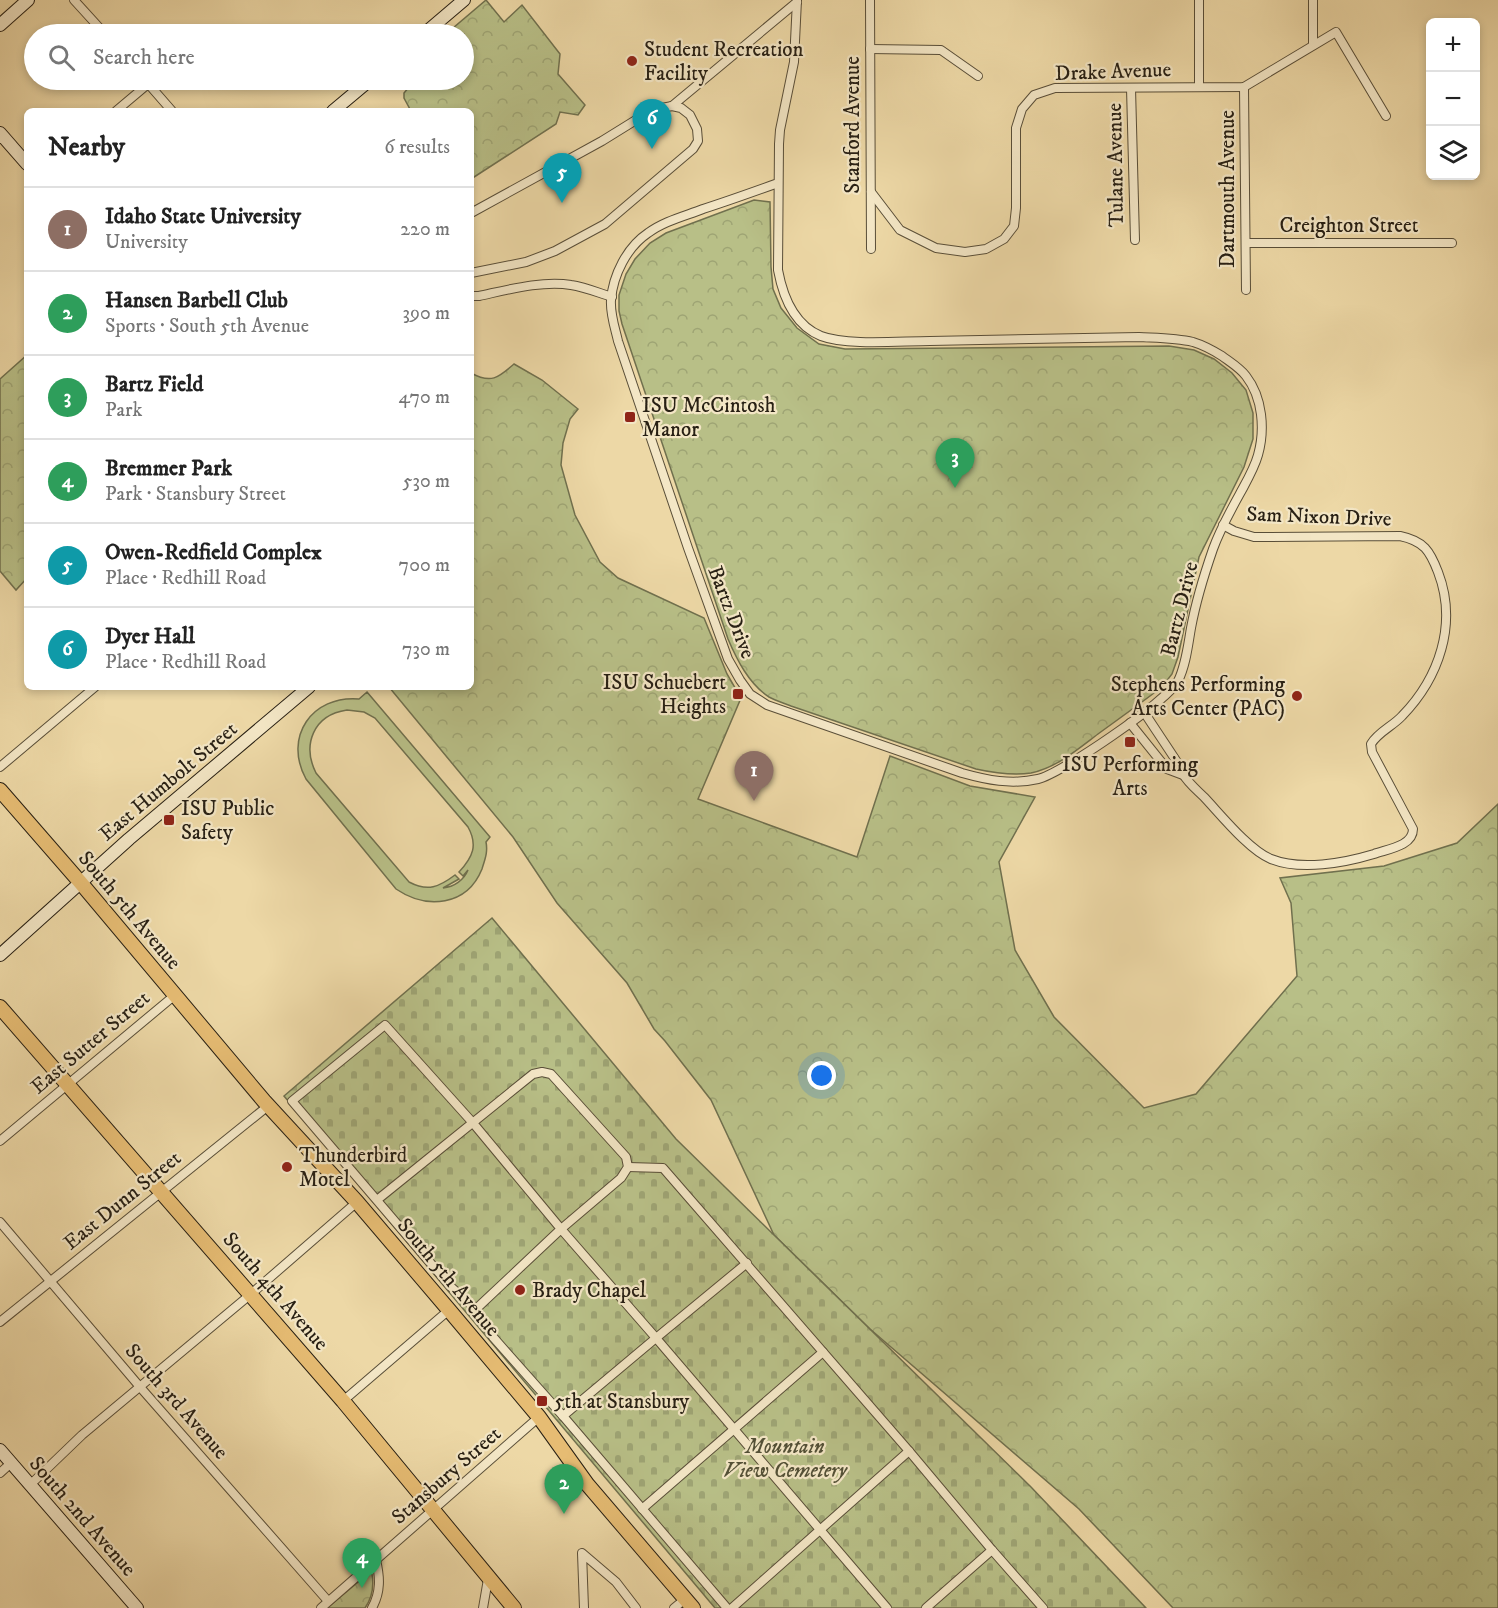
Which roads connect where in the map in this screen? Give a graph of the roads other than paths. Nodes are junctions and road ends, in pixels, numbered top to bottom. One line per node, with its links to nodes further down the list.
1 (28, 0): 10 (street)
2 (74, 0): 8 (street)
3 (464, 0): 9 (street)
4 (870, 0): 12 (street, Stanford Avenue)
5 (1199, 0): 14 (street)
6 (1313, 0): 11 (street)
7 (797, 1): 20 (street); 27 (street, Bartz Drive)
8 (96, 24)
9 (436, 24)
10 (0, 25)
11 (1313, 45): 15 (street); 24 (street)
12 (870, 49): 13 (street); 28 (street, Stanford Avenue)
13 (978, 76)
14 (1198, 86): 15 (street, Drake Avenue); 16 (street, Drake Avenue)
15 (1245, 87): 31 (street, Dartmouth Avenue)
16 (1131, 88): 28 (street, Drake Avenue); 30 (street, Tulane Avenue)
17 (138, 90): 21 (street)
18 (153, 90): 22 (street)
19 (358, 90): 23 (street)
20 (672, 106): 29 (street); 34 (street)
21 (119, 108)
22 (169, 108)
23 (337, 108)
24 (1386, 116)
25 (0, 133): 26 (street)
26 (24, 161)
27 (778, 183): 37 (street, Bartz Drive); 38 (street, Bartz Drive)
28 (871, 192): 33 (street, Stanford Avenue)
29 (474, 211)
30 (1135, 240)
31 (1246, 243): 32 (street, Creighton Street); 35 (street, Dartmouth Avenue)
32 (1452, 243)
33 (871, 249)
34 (474, 272)
35 (1246, 290)
36 (474, 296): 37 (street)
37 (612, 297): 42 (street, Bartz Drive)
38 (1223, 525): 41 (street, Bartz Drive); 44 (street, Sam Nixon Drive)
39 (91, 690): 43 (street)
40 (305, 690): 46 (street, East Humbolt Street)
41 (1144, 712): 42 (street, Bartz Drive); 44 (street, Sam Nixon Drive)
42 (1130, 723): 44 (street, Sam Nixon Drive)
43 (0, 767)
44 (1183, 776)
45 (0, 790): 46 (main road, South 5th Avenue)
46 (80, 882): 47 (street, East Humbolt Street); 48 (main road, South 5th Avenue)
47 (0, 955)
48 (175, 995): 50 (street, East Sutter Street); 51 (main road, South 5th Avenue)
49 (0, 1007): 50 (main road, South 4th Avenue)
50 (67, 1085): 53 (street, East Sutter Street); 55 (main road, South 4th Avenue)
51 (268, 1106): 55 (street, East Dunn Street); 57 (main road, South 5th Avenue)
52 (473, 1123): 54 (street); 56 (street); 56 (street); 59 (street)
53 (0, 1141)
54 (628, 1167): 59 (street); 60 (street)
55 (162, 1191): 61 (street, East Dunn Street); 62 (main road, South 4th Avenue)
56 (377, 1200): 63 (street)
57 (357, 1202): 62 (street); 64 (main road, South 5th Avenue)
58 (0, 1222): 61 (street, South 3rd Avenue)
59 (561, 1229): 63 (street); 66 (street)
60 (747, 1263): 66 (street); 67 (street)
61 (50, 1282): 65 (street, East Dunn Street); 68 (street, South 3rd Avenue)
62 (251, 1294): 68 (street); 69 (main road, South 4th Avenue)
63 (476, 1309): 70 (street)
64 (449, 1310): 69 (street); 71 (main road, South 5th Avenue)
65 (0, 1322)
66 (656, 1338): 70 (street); 72 (street)
67 (823, 1352): 72 (street); 74 (street)
68 (140, 1387): 77 (street); 84 (street, South 3rd Avenue)
69 (343, 1401): 79 (main road, South 4th Avenue)
70 (562, 1416): 78 (street)
71 (540, 1417): 79 (street, Stansbury Street); 85 (main road, South 5th Avenue)
72 (734, 1429): 78 (street); 80 (street)
73 (0, 1450): 75 (street, South 2nd Avenue)
74 (909, 1451): 80 (street); 81 (street)
75 (11, 1463): 76 (street); 77 (street, South 2nd Avenue)
76 (0, 1473)
77 (31, 1484): 86 (street, South 2nd Avenue)
78 (642, 1509): 93 (street)
79 (433, 1511): 82 (street, Stansbury Street); 83 (main road, South 4th Avenue)
80 (820, 1530): 94 (street); 95 (street)
81 (992, 1550): 96 (street); 97 (street)
82 (376, 1560): 84 (street, Stansbury Street); 88 (street)
83 (488, 1579): 89 (street); 90 (main road, South 4th Avenue)
84 (328, 1601): 87 (street, Stansbury Street)
85 (684, 1605)
86 (137, 1608)
87 (321, 1608)
88 (372, 1608)
89 (483, 1608)
90 (514, 1608)
91 (584, 1608): 92 (street)
92 (636, 1608)
93 (727, 1608)
94 (732, 1608)
95 (887, 1608)
96 (926, 1608)
97 (1043, 1608)

